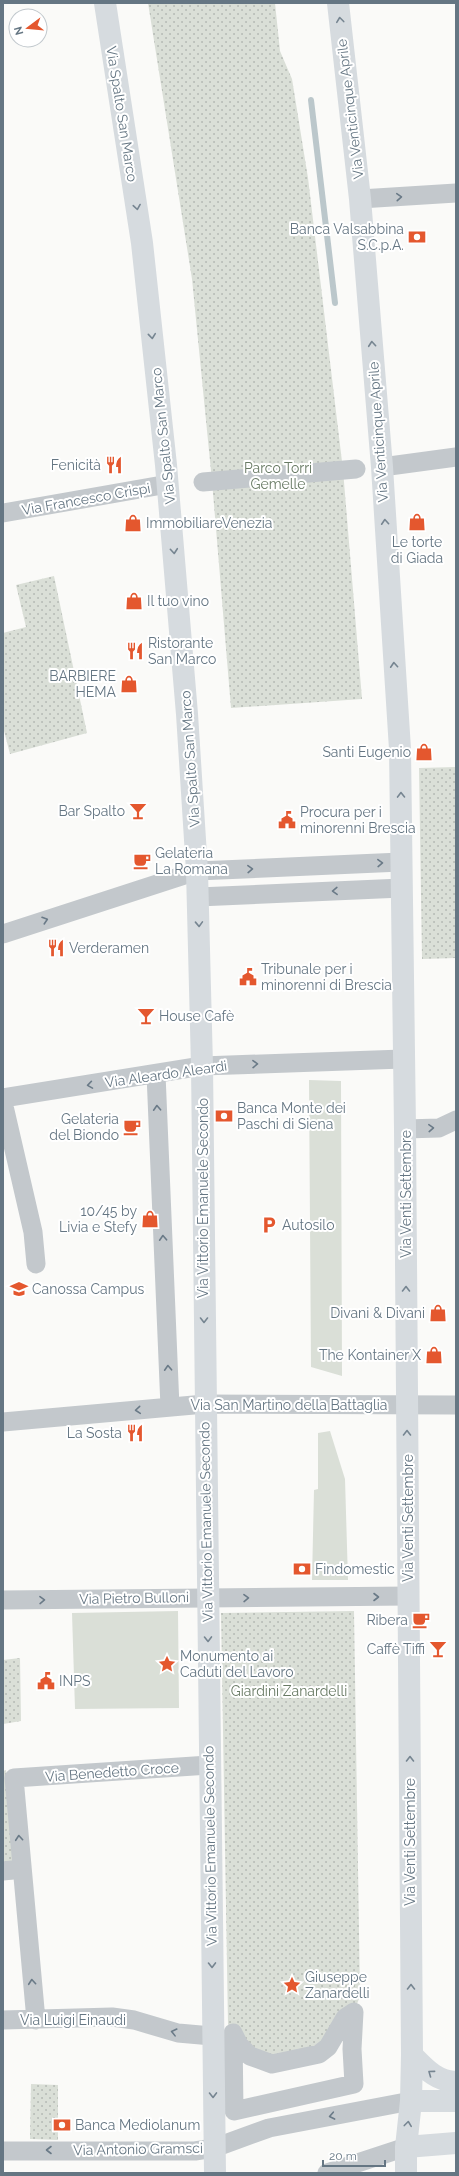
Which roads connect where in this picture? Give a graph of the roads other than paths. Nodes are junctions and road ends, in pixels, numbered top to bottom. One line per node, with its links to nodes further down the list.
1 (104, 3): 9 (main road, Via Spalto San Marco, one-way to 9)
2 (338, 3): 4 (main road, Via Venticinque Aprile, one-way to 2)
3 (456, 193): 4 (street, one-way to 3)
4 (360, 199): 6 (main road, Via Venticinque Aprile, one-way to 4)
5 (456, 457): 6 (street)
6 (382, 467): 11 (main road, Via Venticinque Aprile, one-way to 6)
7 (356, 469): 8 (street)
8 (202, 482)
9 (168, 484): 10 (street, Via Francesco Crispi); 12 (main road, Via Spalto San Marco, one-way to 12)
10 (3, 513)
11 (401, 862): 12 (street, one-way to 11); 13 (main road, Via Venti Settembre)
12 (197, 871): 14 (main road, Via Vittorio Emanuele Secondo); 15 (street, one-way to 12)
13 (402, 888): 14 (street, one-way to 14); 16 (main road, Via Venti Settembre)
14 (198, 896): 17 (main road, Via Vittorio Emanuele Secondo, one-way to 17)
15 (3, 934)
16 (403, 1059): 17 (street, Via Aleardo Aleardi, one-way to 16); 22 (main road, Via Venti Settembre)
17 (202, 1066): 18 (street, Via Aleardo Aleardi); 24 (main road, Via Vittorio Emanuele Secondo, one-way to 24)
18 (156, 1074): 19 (street, Via Aleardo Aleardi, one-way to 19); 27 (street, one-way to 18)
19 (3, 1098)
20 (3, 1102): 23 (street)
21 (456, 1120): 22 (street, one-way to 21)
22 (406, 1129): 25 (main road, Via Venti Settembre, one-way to 22)
23 (36, 1264)
24 (205, 1404): 25 (street, Via San Martino della Battaglia); 27 (street, Via San Martino della Battaglia); 30 (main road, Via Vittorio Emanuele Secondo)
25 (407, 1405): 26 (street, Via San Martino della Battaglia); 29 (main road, Via Venti Settembre, one-way to 25)
26 (456, 1405)
27 (170, 1407): 28 (street, Via San Martino della Battaglia, one-way to 28)
28 (3, 1422)
29 (408, 1596): 30 (street, Via Pietro Bulloni, one-way to 29); 39 (main road, Via Venti Settembre, one-way to 29)
30 (207, 1598): 31 (street, Via Pietro Bulloni, one-way to 30); 32 (main road, Via Vittorio Emanuele Secondo, one-way to 32)
31 (3, 1600)
32 (209, 1765): 33 (street, Via Benedetto Croce); 38 (main road, Via Vittorio Emanuele Secondo, one-way to 38)
33 (8, 1779): 34 (street, Via Benedetto Croce, one-way to 33)
34 (22, 1869): 35 (street); 37 (street, Via Benedetto Croce, one-way to 34)
35 (3, 1872)
36 (3, 2020): 37 (street, Via Luigi Einaudi)
37 (36, 2020): 38 (street, Via Luigi Einaudi, one-way to 37)
38 (212, 2036): 46 (main road, Via Vittorio Emanuele Secondo, one-way to 46)
39 (412, 2055): 40 (main road, one-way to 39); 42 (main road, Via Venti Settembre)
40 (456, 2082)
41 (354, 2084): 41 (street)
42 (411, 2101): 43 (main road); 45 (main road, Via Venti Settembre, one-way to 42); 46 (street, Via Antonio Gramsci, one-way to 46)
43 (456, 2101)
44 (456, 2143): 45 (main road)
45 (406, 2147): 49 (street); 50 (main road, Via Venti Settembre)
46 (214, 2148): 47 (street, Via Antonio Gramsci, one-way to 47); 48 (main road, Via Vittorio Emanuele Secondo)
47 (3, 2150)
48 (215, 2173)
49 (327, 2173)
50 (406, 2173)

